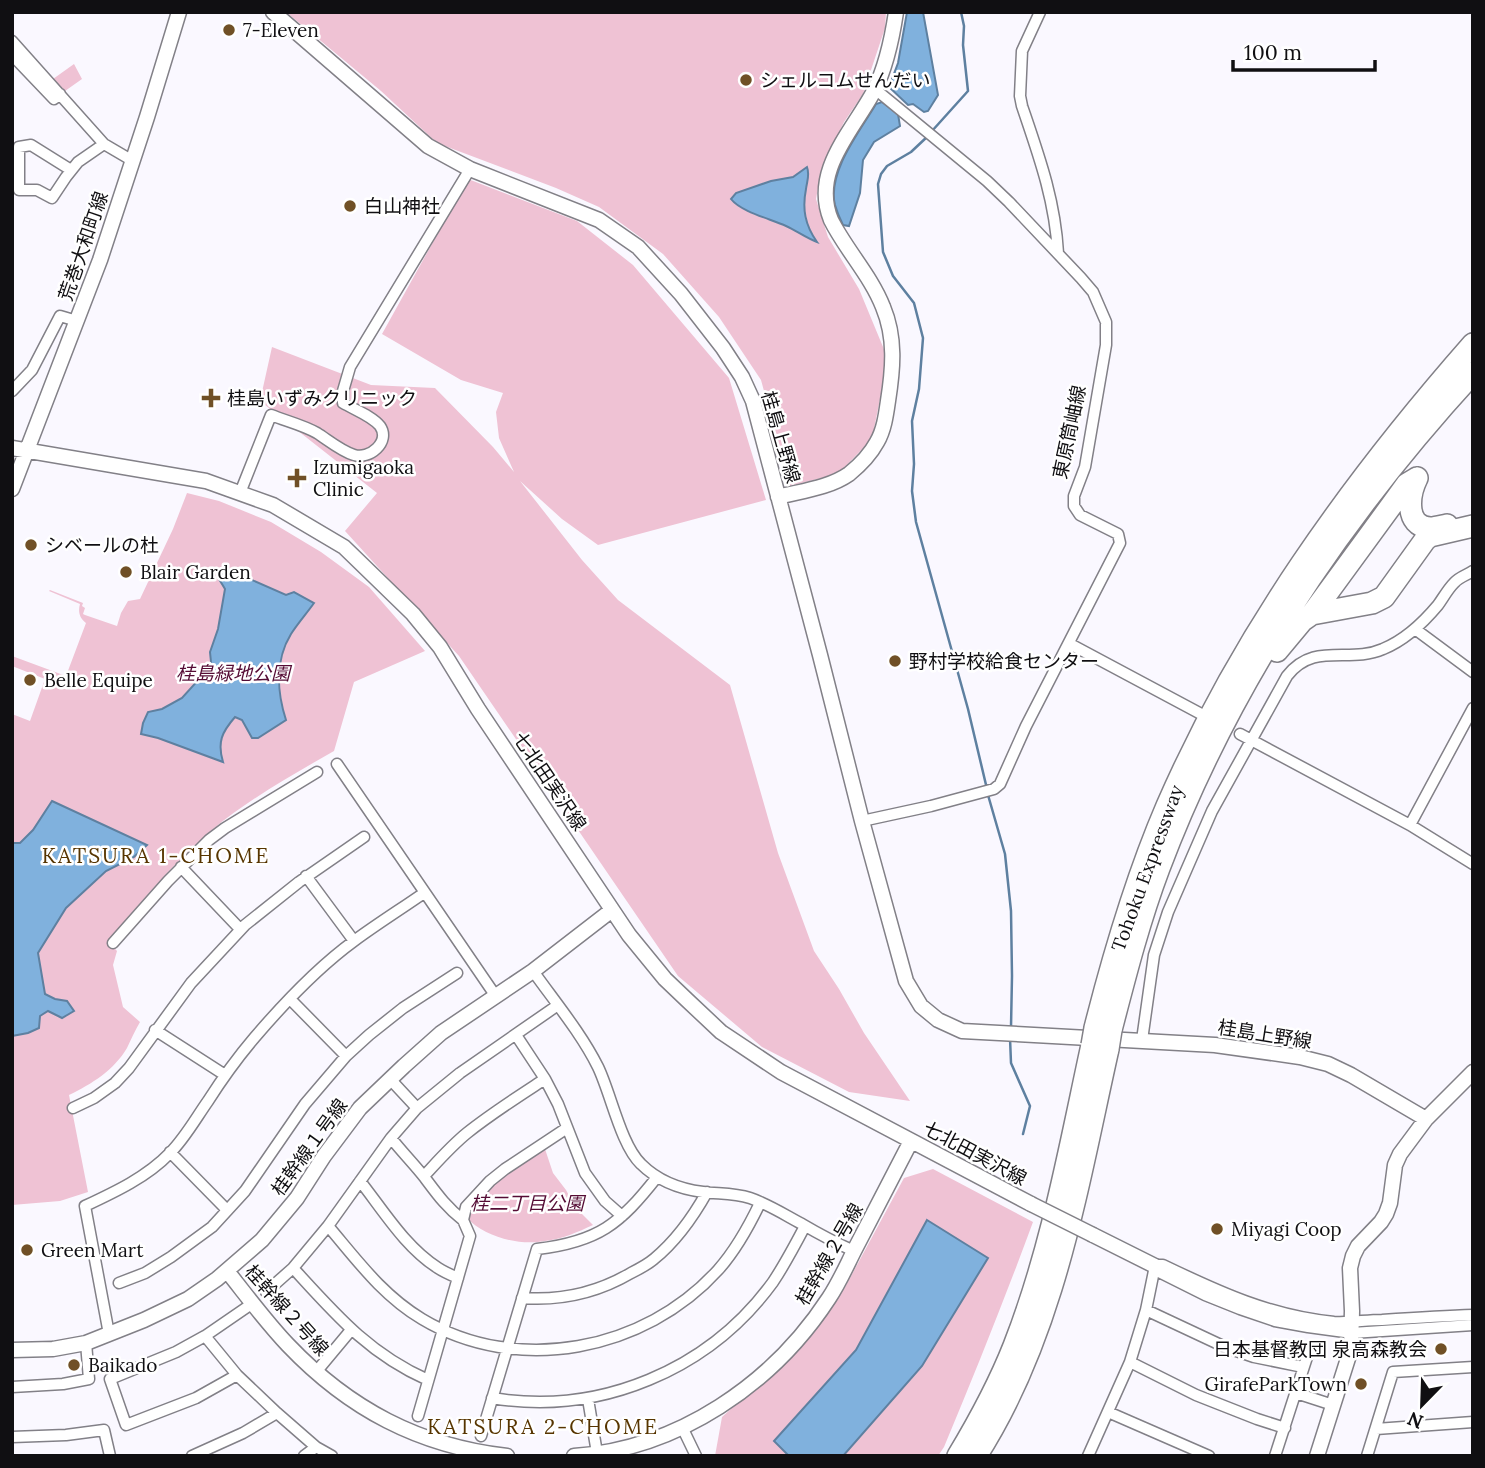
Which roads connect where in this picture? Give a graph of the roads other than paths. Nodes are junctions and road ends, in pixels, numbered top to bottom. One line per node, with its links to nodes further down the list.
1 (179, 12): 10 (street, 荒巻大和町線)
2 (273, 12): 11 (street, 桂島上野線)
3 (896, 12): 7 (street)
4 (1040, 12): 13 (street)
5 (12, 41): 8 (street)
6 (12, 55): 8 (street)
7 (875, 89): 13 (street, 東原筒岫線); 22 (street)
8 (60, 94): 9 (street)
9 (104, 144): 10 (street); 12 (street)
10 (133, 161): 14 (street, 荒巻大和町線)
11 (470, 169): 21 (street); 22 (street, 桂島上野線)
12 (71, 170): 12 (street)
13 (1058, 253): 28 (street, 東原筒岫線)
14 (77, 321): 17 (street); 19 (street, 荒巻大和町線)
15 (1473, 344): 55 (highway, Tohoku Expressway)
16 (1473, 373): 35 (highway, Tohoku Expressway)
17 (12, 391)
18 (12, 448): 19 (street, 七北田実沢線)
19 (28, 450): 20 (street, 荒巻大和町線); 21 (street, 七北田実沢線)
20 (12, 489)
21 (240, 493): 44 (street, 七北田実沢線)
22 (778, 497): 37 (street, 桂島上野線)
23 (1473, 518): 26 (highway)
24 (1473, 526): 26 (highway)
25 (1473, 571): 27 (street)
26 (1312, 614): 35 (highway)
27 (1415, 629): 29 (street); 33 (street)
28 (1070, 644): 31 (street); 37 (street, 東原筒岫線)
29 (1473, 672)
30 (1473, 708): 38 (street)
31 (1203, 715)
32 (1240, 734): 33 (street)
33 (1251, 740): 38 (street); 56 (street)
34 (337, 764): 43 (street)
35 (1204, 764): 55 (highway, Tohoku Expressway)
36 (317, 772): 41 (street)
37 (862, 821): 56 (street, 桂島上野線)
38 (1410, 824): 40 (street)
39 (364, 837): 42 (street)
40 (1473, 864)
41 (181, 867): 45 (street); 47 (street)
42 (306, 876): 45 (street); 46 (street)
43 (424, 893): 46 (street); 50 (street)
44 (612, 910): 48 (street, 桂幹線１号線); 67 (street, 七北田実沢線)
45 (240, 929): 53 (street)
46 (354, 941): 51 (street)
47 (113, 943)
48 (533, 971): 50 (street, 桂幹線１号線); 52 (street)
49 (457, 973): 57 (street)
50 (495, 995): 60 (street, 桂幹線１号線)
51 (290, 999): 57 (street); 59 (street)
52 (558, 1005): 54 (street); 70 (street)
53 (155, 1030): 59 (street); 62 (street)
54 (516, 1035): 61 (street); 63 (street)
55 (1102, 1038): 130 (highway, Tohoku Expressway); 131 (highway, Tohoku Expressway)
56 (1142, 1040): 64 (street, 桂島上野線)
57 (346, 1056): 74 (street)
58 (1473, 1072): 64 (street)
59 (225, 1075): 68 (street)
60 (390, 1079): 63 (street); 82 (street, 桂幹線１号線)
61 (545, 1079): 65 (street); 69 (street)
62 (72, 1108)
63 (417, 1108): 66 (street)
64 (1426, 1119): 91 (street)
65 (567, 1128): 75 (street); 76 (street)
66 (391, 1139): 69 (street); 71 (street)
67 (911, 1141): 79 (street, 桂幹線２号線); 80 (street, 七北田実沢線, bridge)
68 (170, 1152): 74 (street); 94 (street)
69 (424, 1176): 76 (street)
70 (657, 1177): 72 (street); 75 (street)
71 (360, 1181): 77 (street); 83 (street)
72 (707, 1192): 73 (street); 86 (street)
73 (760, 1203): 78 (street); 97 (street)
74 (228, 1210): 84 (street)
75 (622, 1216): 86 (street)
76 (463, 1220): 83 (street)
77 (328, 1226): 81 (street); 92 (street)
78 (805, 1226): 79 (street); 109 (street)
79 (854, 1251): 115 (street, 桂幹線２号線)
80 (1155, 1266): 88 (street); 91 (street)
81 (293, 1268): 85 (street); 93 (street)
82 (226, 1271): 87 (street, 桂幹線２号線); 94 (street, 桂幹線１号線)
83 (458, 1279): 92 (street)
84 (119, 1283)
85 (266, 1292)
86 (522, 1298): 97 (street)
87 (253, 1303): 95 (street); 103 (street, 桂幹線２号線)
88 (1146, 1310): 100 (street); 101 (street)
89 (1473, 1315): 91 (street)
90 (1473, 1325): 91 (street)
91 (1352, 1327): 110 (street)
92 (442, 1329): 97 (street); 105 (street)
93 (351, 1330): 103 (street); 105 (street)
94 (108, 1334): 96 (street, 桂幹線１号線)
95 (205, 1336): 104 (street); 104 (street)
96 (86, 1343): 98 (street, 桂幹線１号線); 106 (street)
97 (506, 1349): 108 (street)
98 (12, 1350)
99 (1309, 1351): 101 (street)
100 (1130, 1362): 111 (street); 116 (street)
101 (1303, 1367): 107 (street)
102 (1473, 1367): 117 (street)
103 (316, 1372): 121 (street, 桂幹線２号線)
104 (237, 1375): 112 (street)
105 (428, 1380): 113 (street)
106 (12, 1387)
107 (1296, 1393): 110 (street); 116 (street)
108 (492, 1398): 109 (street); 118 (street)
109 (588, 1399): 122 (street)
110 (1333, 1405): 135 (street)
111 (1108, 1412): 132 (street); 133 (street)
112 (276, 1413): 120 (street); 124 (street)
113 (418, 1416)
114 (1473, 1422): 117 (street)
115 (682, 1427): 122 (street, 桂幹線２号線); 129 (street)
116 (1285, 1428): 134 (street)
117 (1376, 1429): 136 (street)
118 (481, 1436)
119 (12, 1437): 123 (street)
120 (316, 1447): 125 (street); 126 (street)
121 (443, 1450): 127 (street, 桂幹線２号線)
122 (597, 1453): 128 (street, 桂幹線２号線)
123 (110, 1456)
124 (192, 1456)
125 (303, 1456)
126 (332, 1456)
127 (508, 1456)
128 (574, 1456)
129 (696, 1456)
130 (958, 1456)
131 (976, 1456)
132 (1088, 1456)
133 (1209, 1456)
134 (1275, 1456)
135 (1317, 1456)
136 (1367, 1456)

